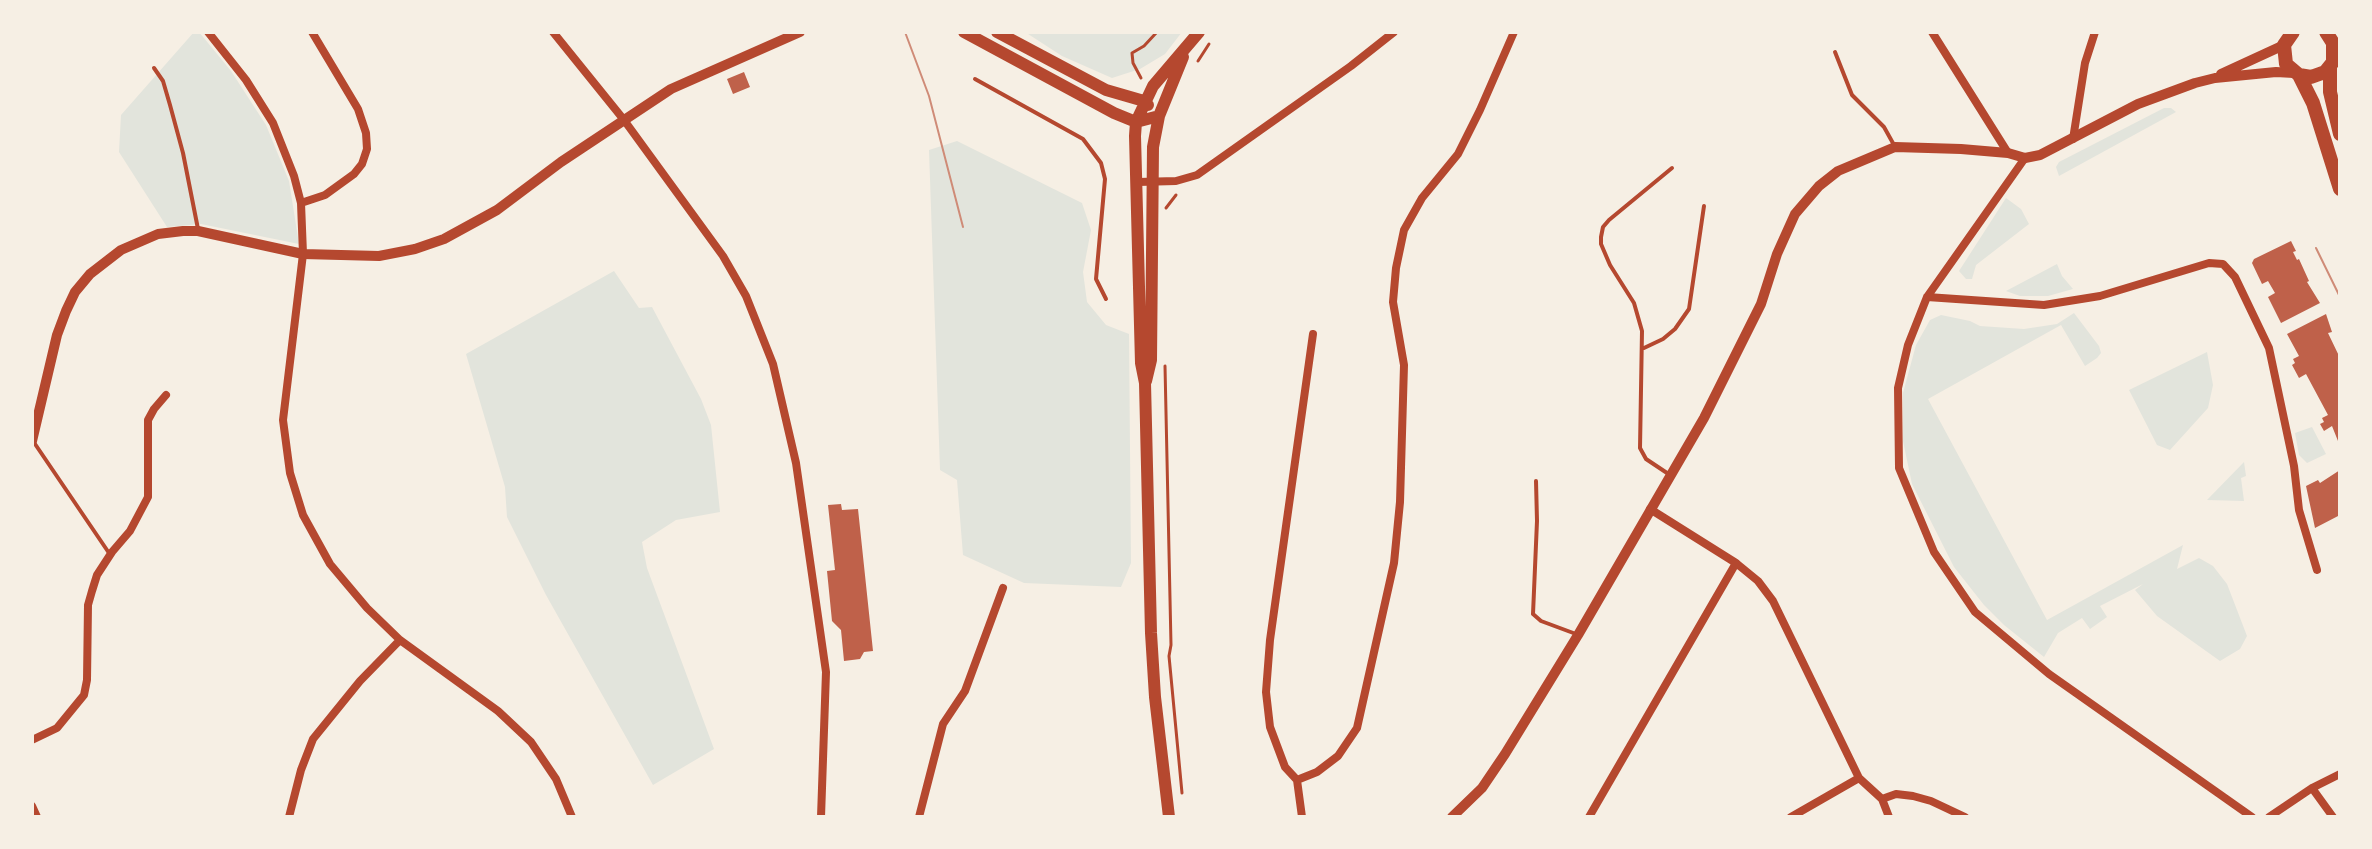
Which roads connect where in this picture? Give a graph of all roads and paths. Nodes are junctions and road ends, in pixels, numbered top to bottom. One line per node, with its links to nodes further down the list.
1 (208, 32): 39 (street)
2 (312, 32): 39 (street)
3 (553, 32): 27 (street)
4 (800, 32): 27 (street)
5 (964, 32): 28 (main road)
6 (997, 32): 25 (main road)
7 (1157, 32): 24 (path)
8 (1199, 32): 16 (main road)
9 (1394, 32): 36 (street)
10 (1514, 32): 64 (street)
11 (1932, 32): 32 (street)
12 (2095, 32): 30 (street)
13 (2328, 34): 19 (main road)
14 (2291, 35): 21 (main road); 22 (street)
15 (1211, 42): 18 (path)
16 (1186, 50): 25 (main road); 26 (main road)
17 (1835, 52): 31 (lane)
18 (1197, 62)
19 (2330, 67): 21 (main road); 29 (main road)
20 (154, 68): 42 (lane)
21 (2297, 74): 22 (street); 37 (main road)
22 (2215, 78): 30 (street)
23 (975, 79): 45 (lane)
24 (1144, 81)
25 (1144, 101): 26 (main road); 28 (main road)
26 (1159, 116): 28 (main road); 36 (main road)
27 (624, 120): 43 (street); 72 (street)
28 (1136, 122): 35 (main road)
29 (2340, 134)
30 (2073, 139): 33 (street)
31 (1895, 147): 32 (street); 52 (street)
32 (2008, 153): 33 (street)
33 (2025, 158): 44 (street)
34 (1672, 168): 47 (lane)
35 (1138, 182): 36 (street); 49 (main road)
36 (1152, 183): 49 (main road)
37 (2340, 189)
38 (1176, 195): 41 (path)
39 (301, 203): 43 (street)
40 (1704, 206): 47 (lane)
41 (1162, 216)
42 (198, 231): 43 (street); 51 (street)
43 (303, 254): 60 (street)
44 (1927, 297): 57 (street); 81 (street)
45 (1106, 299)
46 (1313, 334): 64 (street)
47 (1644, 348): 52 (lane)
48 (1165, 358): 66 (path)
49 (1145, 383): 74 (main road)
50 (166, 395): 55 (street)
51 (32, 440): 55 (lane)
52 (1670, 475): 54 (street)
53 (1536, 481): 59 (lane)
54 (1650, 509): 56 (street); 59 (street)
55 (110, 555): 61 (street)
56 (1736, 563): 63 (street); 77 (street)
57 (2317, 570)
58 (1003, 588): 73 (street)
59 (1578, 635): 76 (street)
60 (400, 640): 70 (street); 71 (street)
61 (32, 740)
62 (2340, 774): 65 (street)
63 (1859, 778): 67 (street); 78 (street)
64 (1297, 780): 75 (street)
65 (2312, 788): 82 (street); 83 (street)
66 (1182, 799)
67 (1882, 799): 79 (street); 80 (street)
68 (32, 806): 69 (street)
69 (37, 817)
70 (289, 817)
71 (572, 817)
72 (821, 817)
73 (919, 817)
74 (1169, 817)
75 (1302, 817)
76 (1452, 817)
77 (1589, 817)
78 (1791, 817)
79 (1889, 817)
80 (1965, 817)
81 (2252, 817)
82 (2269, 817)
83 (2333, 817)

